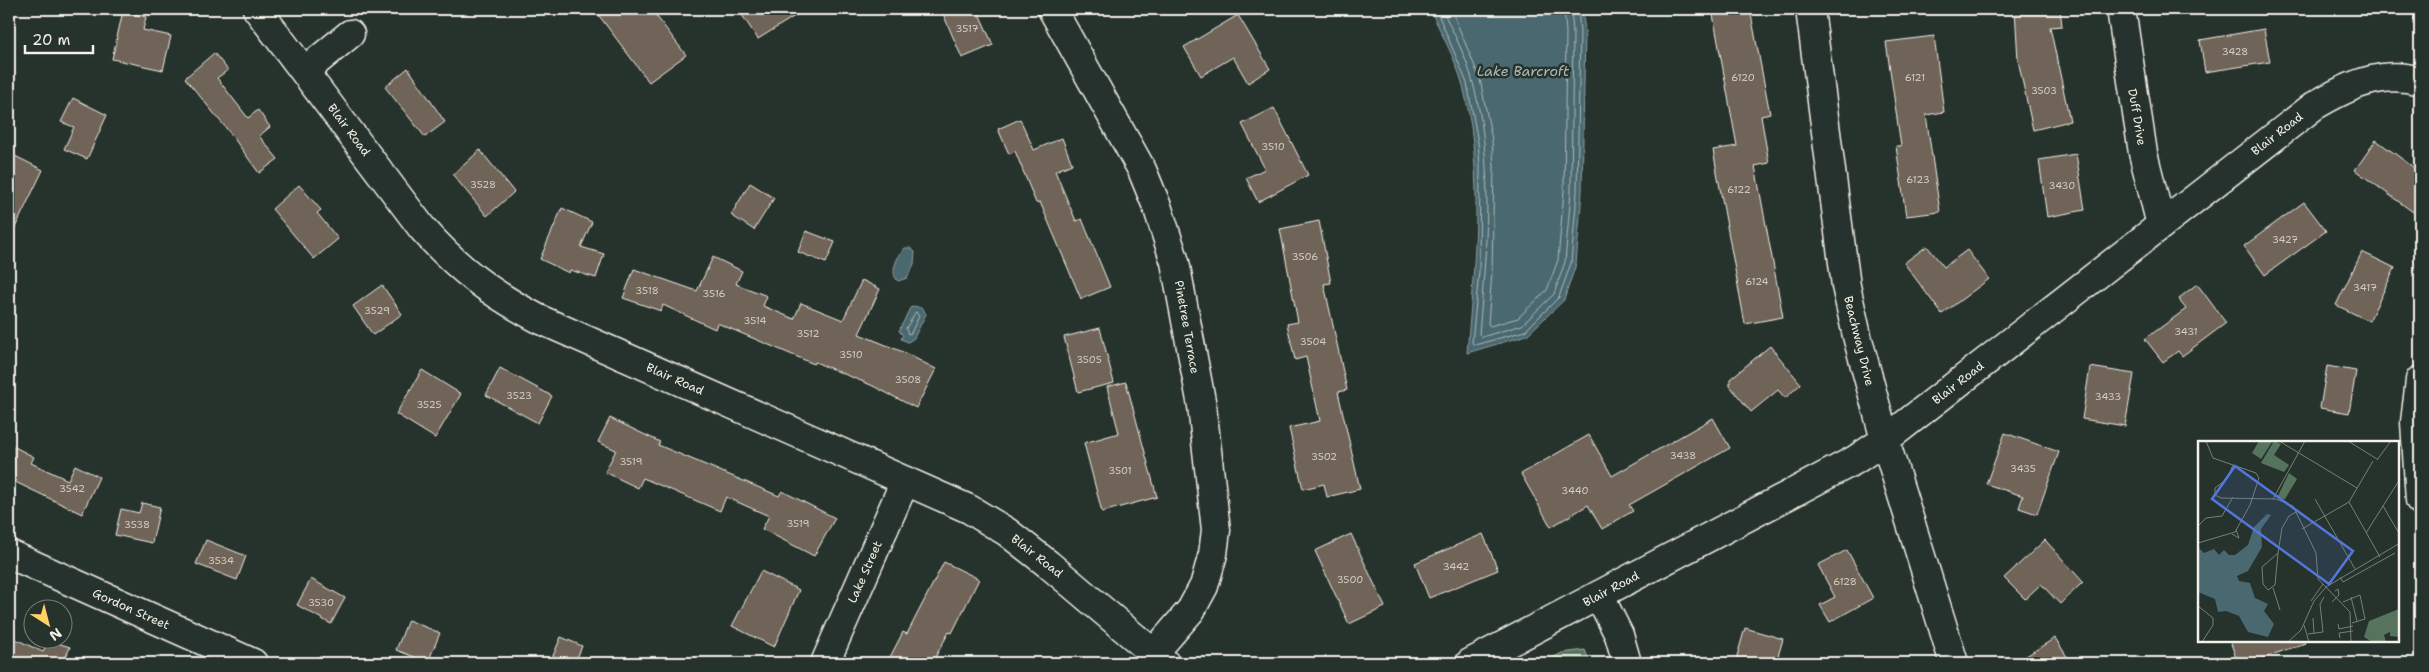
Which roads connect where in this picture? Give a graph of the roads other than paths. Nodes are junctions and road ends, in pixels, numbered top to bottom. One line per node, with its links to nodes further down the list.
1 (257, 9): 6 (street, Blair Road)
2 (1052, 9): 15 (street, Pinetree Terrace)
3 (1810, 9): 10 (street, Beachway Drive)
4 (2120, 9): 8 (street, Duff Drive)
5 (350, 34): 6 (street)
6 (305, 71): 11 (street, Blair Road)
7 (2420, 81): 8 (street, Blair Road)
8 (2161, 225): 10 (street, Blair Road)
9 (2420, 380): 12 (street)
10 (1885, 440): 14 (street, Blair Road); 20 (street, Beachway Drive)
11 (906, 481): 15 (street, Blair Road); 17 (street, Lake Street)
12 (2420, 500)
13 (9, 554): 16 (street, Gordon Street)
14 (1599, 595): 18 (street, Blair Road); 19 (street)
15 (1159, 658)
16 (253, 663)
17 (825, 663)
18 (1470, 663)
19 (1628, 663)
20 (1954, 663)

